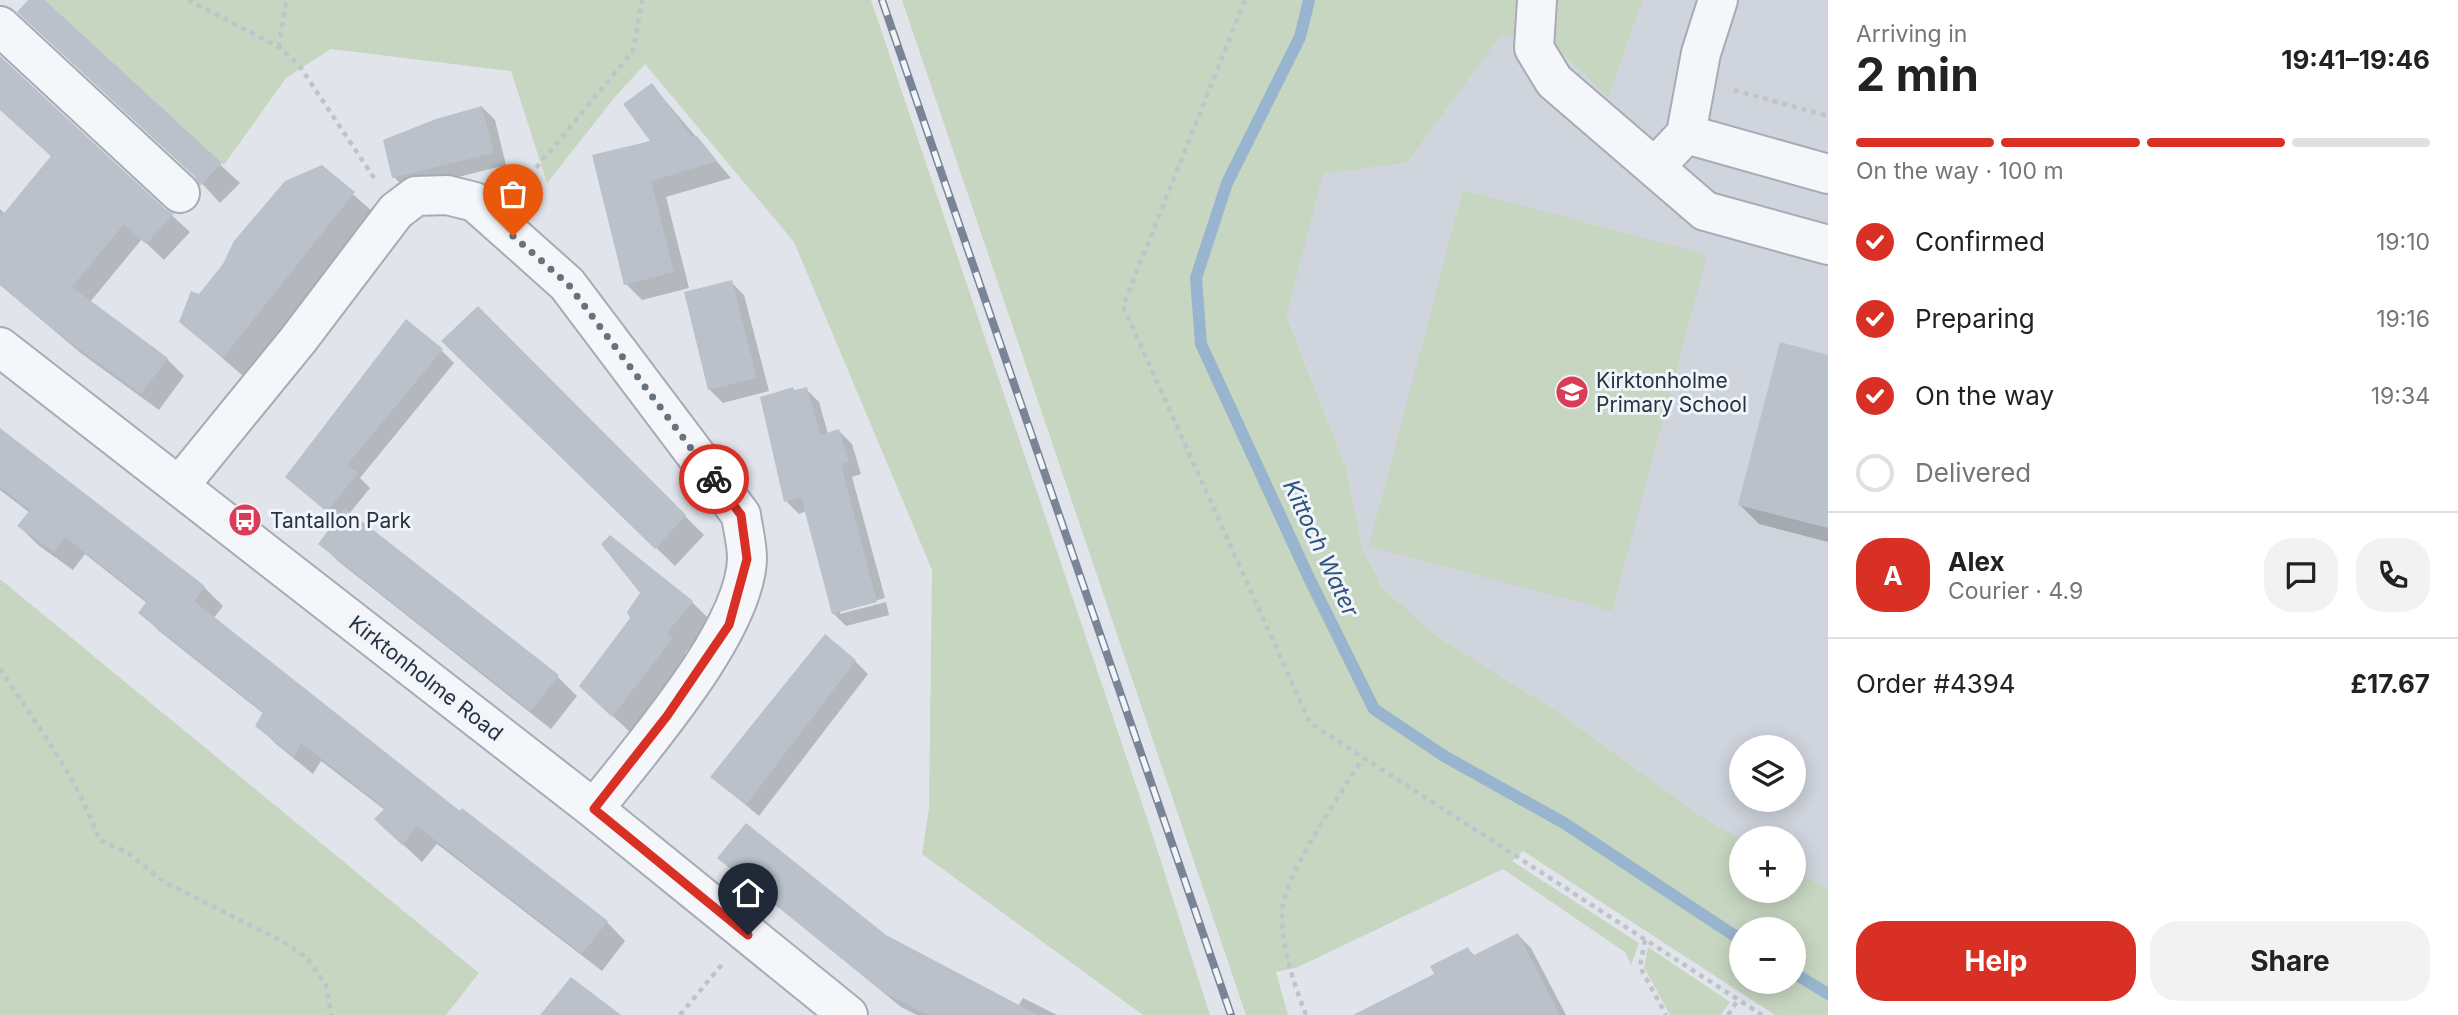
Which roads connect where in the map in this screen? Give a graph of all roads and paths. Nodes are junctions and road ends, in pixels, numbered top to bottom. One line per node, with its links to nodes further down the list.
1 (188, 0): 8 (path)
2 (286, 0): 8 (path)
3 (642, 0): 14 (path)
4 (1245, 0): 19 (path)
5 (1537, 0): 10 (street)
6 (1718, 0): 9 (street)
7 (0, 26): 12 (street)
8 (279, 47): 13 (path)
9 (1686, 134): 10 (street); 11 (street)
10 (1656, 166): 15 (street)
11 (1828, 174)
12 (180, 193)
13 (396, 212): 14 (street); 17 (street)
14 (494, 220): 20 (street)
15 (1828, 246)
16 (0, 347): 17 (street, Kirktonholme Road)
17 (179, 486): 20 (street, Kirktonholme Road)
18 (0, 669): 24 (path)
19 (1363, 759): 22 (path); 27 (path)
20 (594, 809): 21 (street, Kirktonholme Road)
21 (748, 935): 25 (path); 26 (street, Kirktonholme Road)
22 (1645, 940): 23 (path); 28 (path)
23 (1738, 1000): 29 (path); 30 (path)
24 (331, 1015)
25 (680, 1015)
26 (848, 1015)
27 (1306, 1015)
28 (1666, 1015)
29 (1728, 1015)
30 (1762, 1015)

